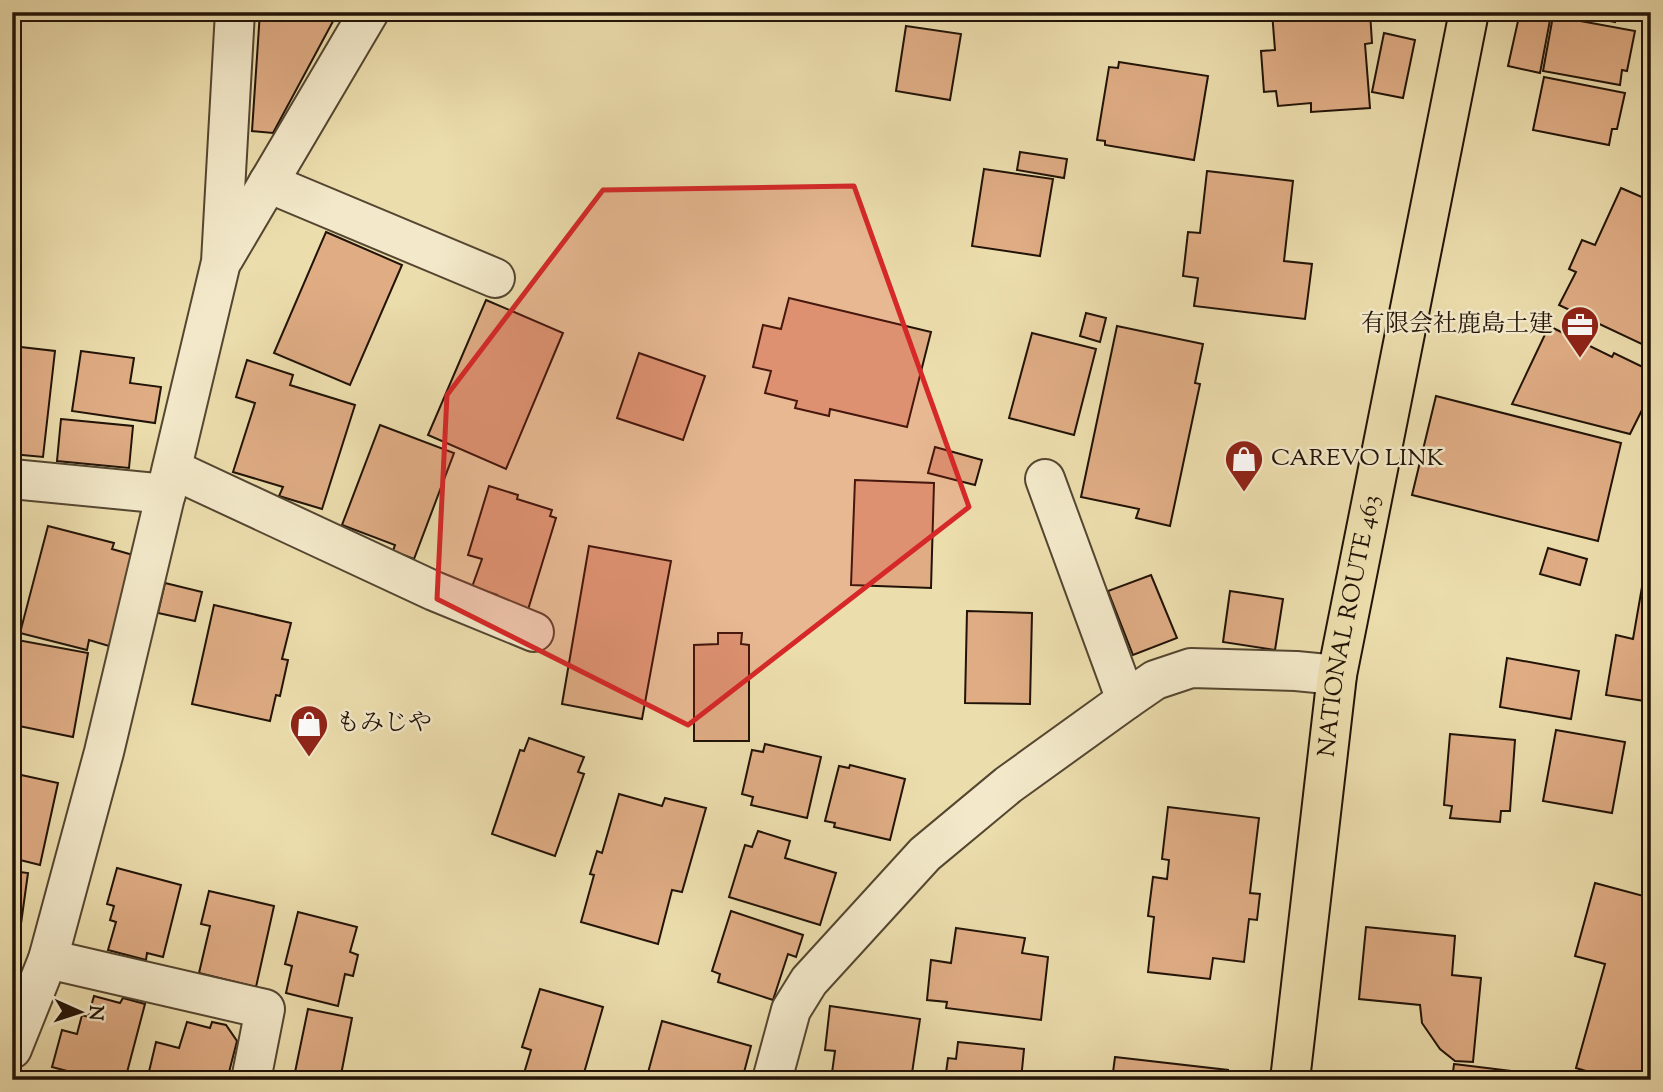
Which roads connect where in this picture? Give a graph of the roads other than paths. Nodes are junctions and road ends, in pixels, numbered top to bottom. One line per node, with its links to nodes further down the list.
1 (235, 12): 5 (street)
2 (369, 12): 4 (street)
3 (1469, 12): 11 (highway, NATIONAL ROUTE 463)
4 (268, 183): 5 (street); 6 (street)
5 (221, 262): 9 (street)
6 (495, 278)
7 (12, 479): 9 (street)
8 (1045, 479): 12 (street)
9 (169, 482): 10 (street); 13 (street)
10 (534, 632)
11 (1337, 675): 12 (street); 17 (highway, NATIONAL ROUTE 463)
12 (1126, 700): 16 (street)
13 (48, 959): 14 (street); 15 (street)
14 (12, 1049)
15 (251, 1080)
16 (772, 1080)
17 (1290, 1080)

